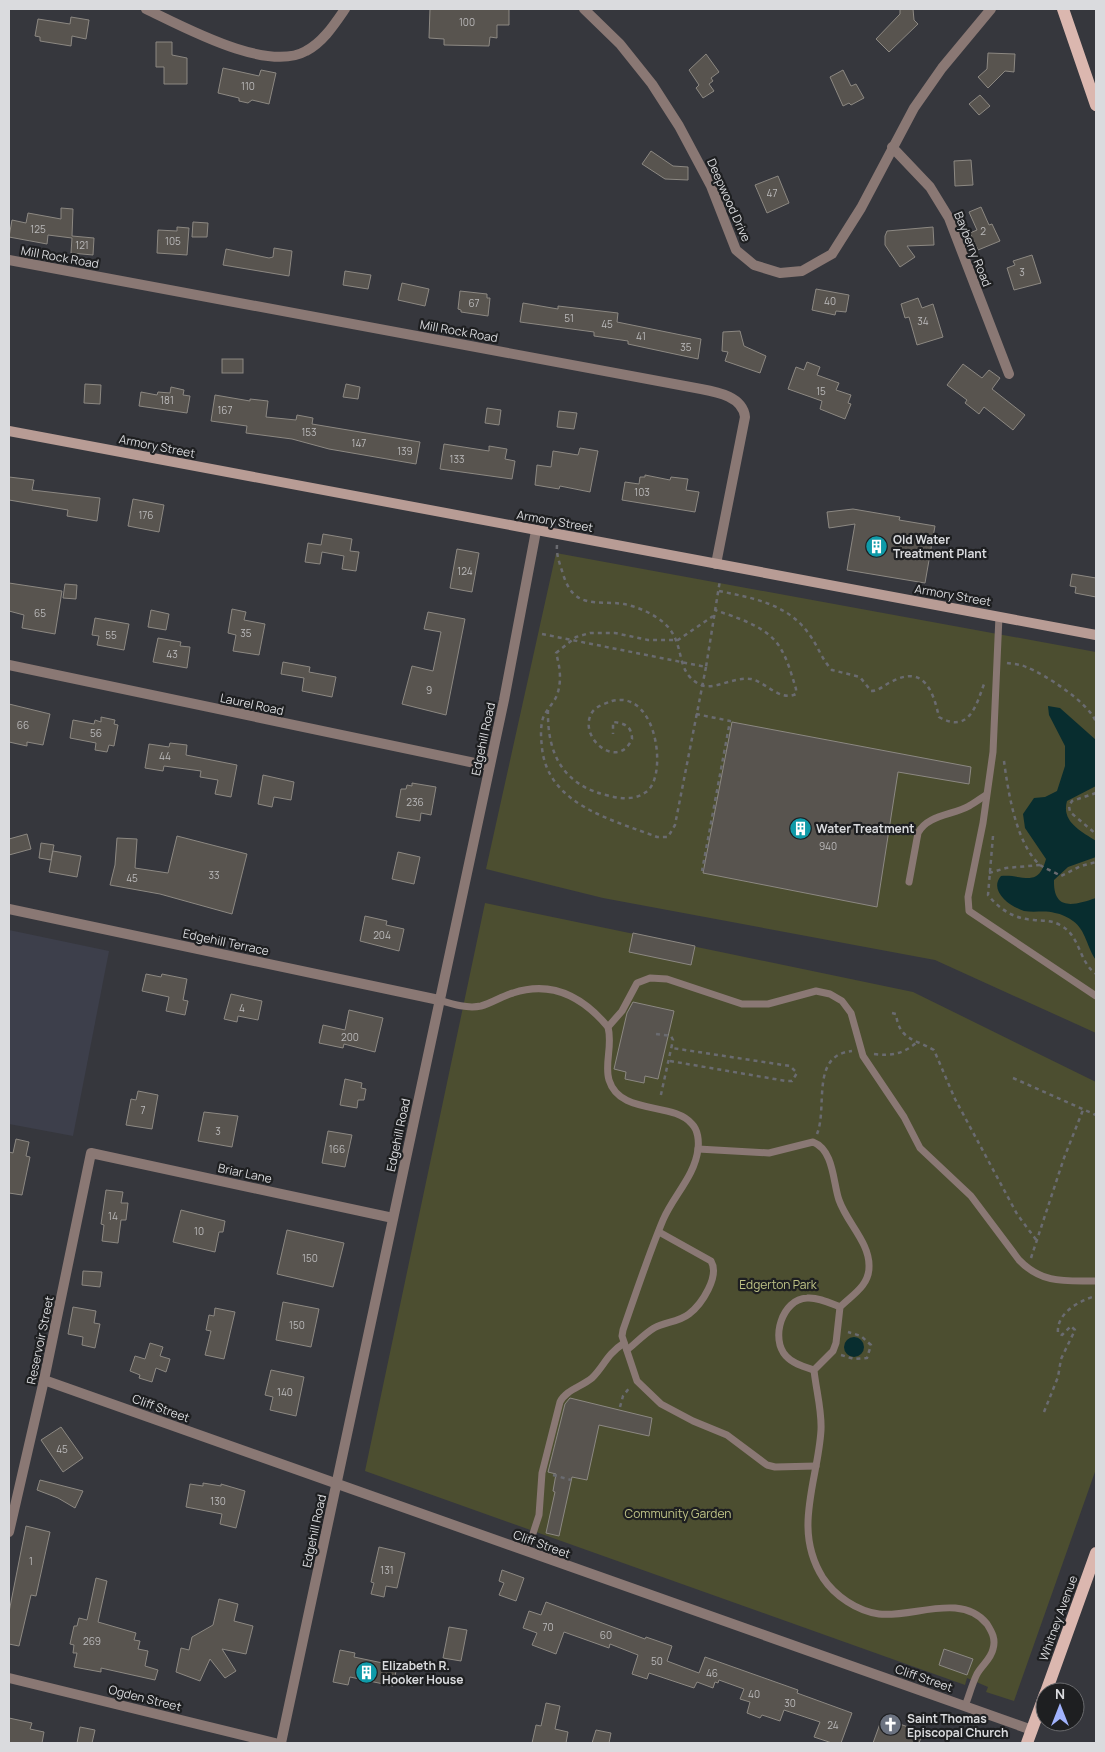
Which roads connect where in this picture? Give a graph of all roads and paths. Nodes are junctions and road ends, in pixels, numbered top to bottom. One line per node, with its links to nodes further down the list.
1 (146, 9): 2 (street)
2 (344, 9)
3 (584, 9): 7 (street, Deepwood Drive)
4 (991, 9): 7 (street, Deepwood Drive)
5 (1063, 9): 6 (main road)
6 (1096, 105)
7 (892, 147): 9 (street, Bayberry Road)
8 (9, 260): 13 (street, Mill Rock Road)
9 (1010, 374)
10 (9, 431): 11 (main road, Armory Street)
11 (536, 531): 12 (main road, Armory Street); 35 (street, Edgehill Road)
12 (559, 534): 13 (main road, Armory Street); 21 (path)
13 (716, 564): 18 (main road, Armory Street)
14 (720, 580): 15 (path)
15 (719, 591): 16 (path); 27 (path)
16 (714, 610): 17 (path); 28 (path)
17 (713, 616): 21 (path); 26 (path)
18 (999, 616): 20 (main road, Armory Street); 23 (lane)
19 (542, 634): 22 (path)
20 (1096, 635)
21 (678, 640): 22 (path); 24 (path)
22 (571, 641): 24 (path); 29 (path)
23 (998, 661): 31 (path); 38 (lane)
24 (682, 662): 26 (path); 28 (path)
25 (9, 665): 35 (street, Laurel Road)
26 (706, 667): 28 (path)
27 (985, 680)
28 (702, 686): 30 (path)
29 (548, 709): 30 (path); 32 (path)
30 (696, 714): 43 (path)
31 (1096, 722)
32 (613, 734)
33 (1003, 752): 42 (path)
34 (1001, 760): 36 (path)
35 (489, 766): 49 (street, Edgehill Road)
36 (1000, 768)
37 (1096, 793): 40 (path)
38 (986, 795): 45 (lane); 48 (lane)
39 (994, 827): 44 (path)
40 (1096, 834)
41 (1096, 862): 42 (path)
42 (1040, 864): 44 (path)
43 (702, 871)
44 (989, 873): 47 (path)
45 (909, 882)
46 (9, 909): 49 (street, Edgehill Terrace)
47 (1096, 974)
48 (1096, 996)
49 (439, 1000): 51 (lane); 64 (street, Edgehill Road)
50 (892, 1013): 53 (path)
51 (608, 1027): 55 (lane); 58 (lane)
52 (656, 1034): 54 (path)
53 (916, 1043): 55 (path); 66 (path)
54 (672, 1048): 56 (path); 56 (path)
55 (860, 1050): 61 (path); 67 (lane)
56 (670, 1061): 58 (path)
57 (1013, 1078): 59 (path)
58 (658, 1110): 62 (lane)
59 (1083, 1110): 60 (path); 66 (path)
60 (1096, 1115)
61 (814, 1142): 62 (lane); 70 (lane)
62 (698, 1149): 65 (lane)
63 (91, 1153): 64 (street, Briar Lane); 75 (street, Reservoir Street)
64 (393, 1218): 82 (street, Edgehill Road)
65 (659, 1232): 72 (lane); 72 (lane)
66 (1037, 1241): 67 (path)
67 (1027, 1269): 68 (lane)
68 (1096, 1281)
69 (1096, 1296): 78 (path)
70 (840, 1307): 74 (lane); 74 (lane)
71 (858, 1334): 73 (path)
72 (625, 1346): 76 (lane); 80 (lane)
73 (850, 1358)
74 (814, 1370): 79 (lane)
75 (44, 1380): 82 (street, Cliff Street); 83 (street, Reservoir Street)
76 (637, 1381): 77 (path); 79 (lane)
77 (620, 1407)
78 (1044, 1412)
79 (816, 1466): 88 (lane)
80 (542, 1473): 81 (path); 84 (lane)
81 (571, 1480)
82 (336, 1484): 84 (street, Cliff Street); 92 (street, Edgehill Road)
83 (9, 1532)
84 (527, 1552): 88 (street, Cliff Street)
85 (1096, 1553): 87 (main road, Whitney Avenue)
86 (9, 1678): 91 (street, Ogden Street)
87 (1049, 1682)
88 (965, 1706): 90 (street, Cliff Street)
89 (1035, 1721): 90 (main road, Whitney Avenue)
90 (1032, 1730): 93 (main road, Whitney Avenue)
91 (275, 1743)
92 (281, 1743)
93 (1027, 1743)

